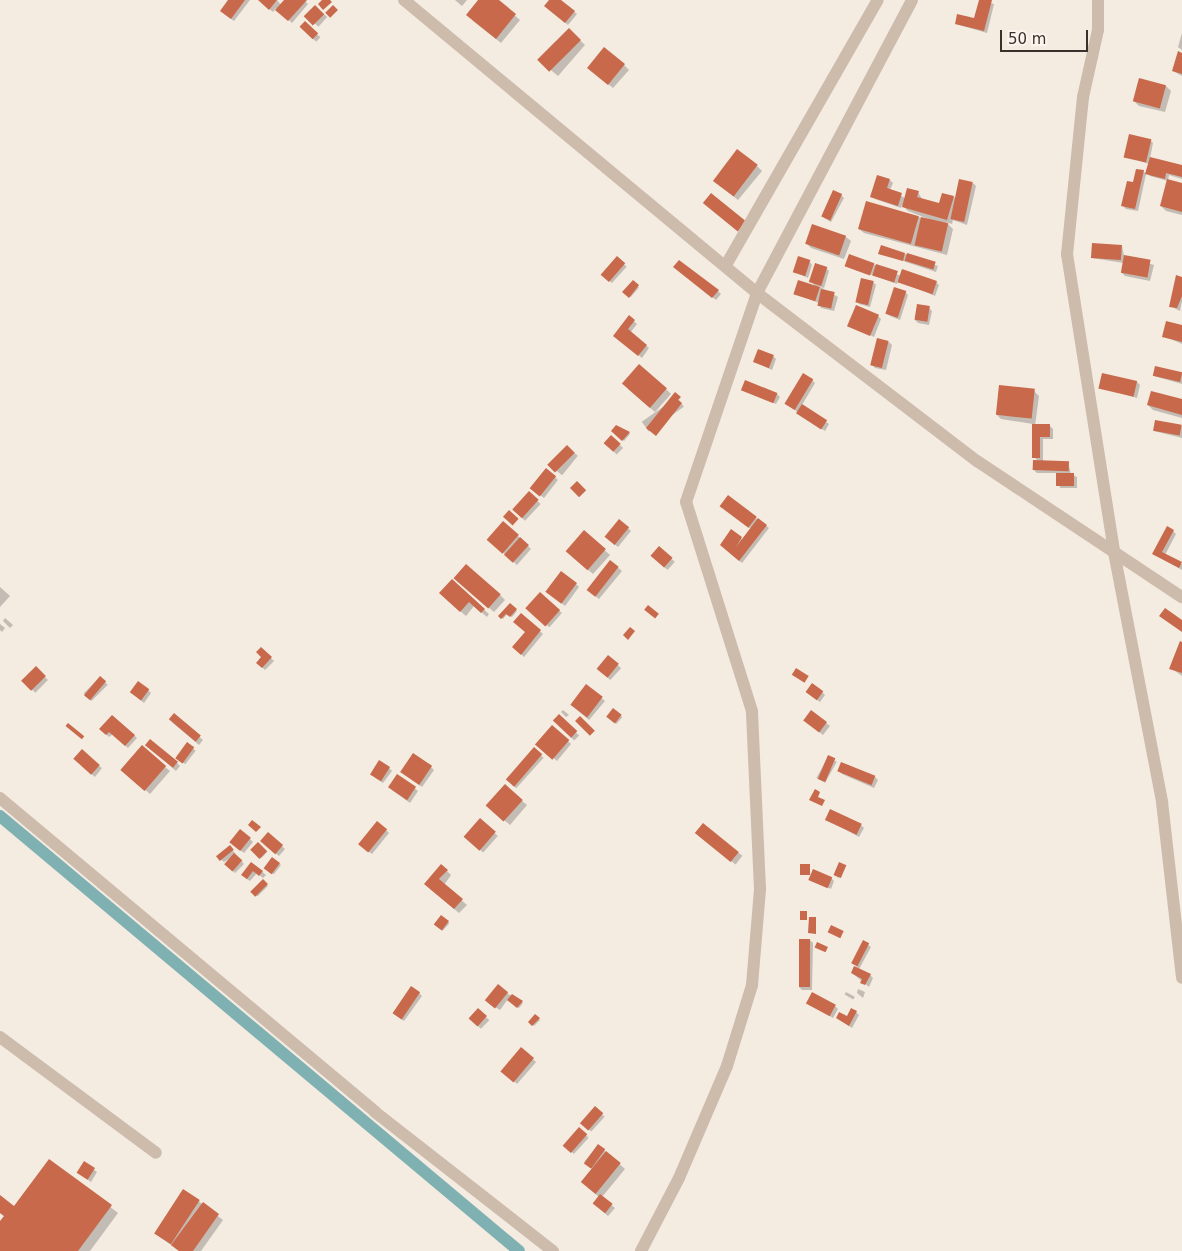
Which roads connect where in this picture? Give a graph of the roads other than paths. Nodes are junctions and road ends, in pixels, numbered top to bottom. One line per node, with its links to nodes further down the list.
1 (404, 0): 5 (street)
2 (878, 0): 5 (street)
3 (912, 0): 6 (street)
4 (1098, 0): 7 (street)
5 (726, 264): 6 (street)
6 (757, 293): 7 (street); 14 (street)
7 (1114, 552): 8 (street); 10 (street)
8 (1182, 597)
9 (0, 798): 13 (street)
10 (1182, 978)
11 (0, 1037): 12 (street)
12 (156, 1152)
13 (553, 1251)
14 (641, 1251)

